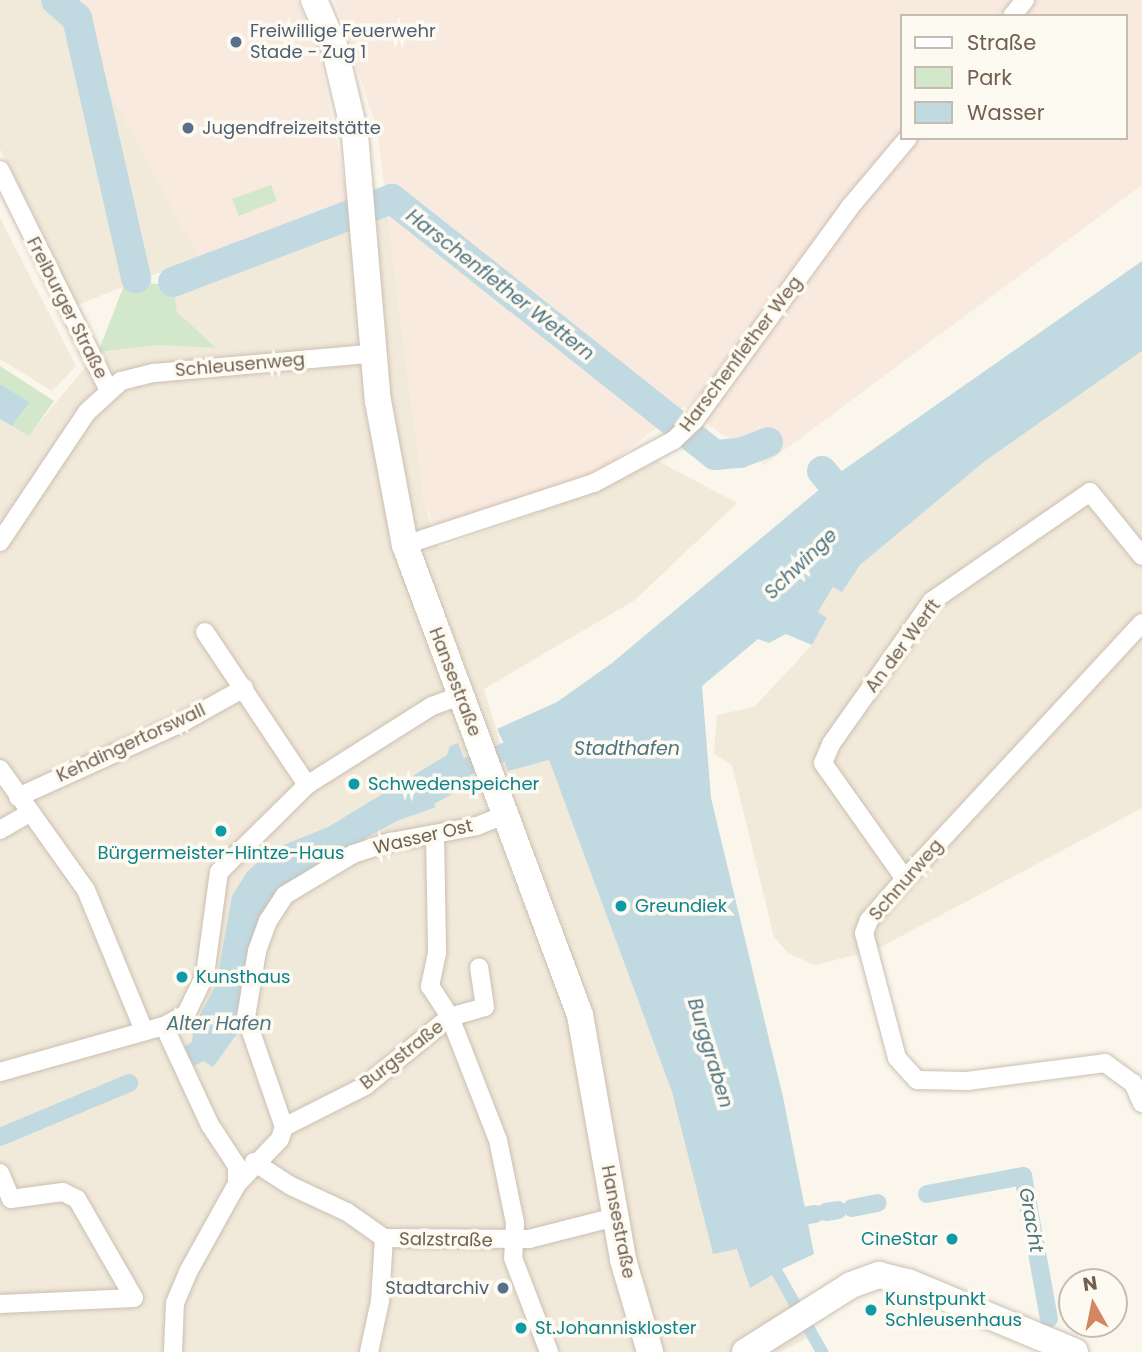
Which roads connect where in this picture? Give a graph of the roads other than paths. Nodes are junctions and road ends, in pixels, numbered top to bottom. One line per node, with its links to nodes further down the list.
1 (314, 0): 6 (main road, Hansestraße)
2 (1025, 0): 3 (street)
3 (1014, 14)
4 (906, 140): 9 (street, Harschenflether Weg)
5 (0, 170): 7 (street, Freiburger Straße)
6 (376, 353): 7 (street, Schleusenweg); 9 (main road, Hansestraße)
7 (108, 389): 8 (street, Freiburger Straße)
8 (0, 542)
9 (405, 545): 14 (main road, Hansestraße)
10 (1142, 556): 22 (street, An der Werft)
11 (1142, 623): 22 (street, Schnurweg)
12 (205, 632): 13 (street)
13 (244, 688): 16 (street); 17 (street, Kehdingertorswall)
14 (460, 696): 16 (street); 19 (main road, Hansestraße)
15 (0, 769): 17 (street)
16 (307, 785): 25 (street)
17 (18, 797): 18 (street)
18 (29, 813): 20 (street); 26 (street)
19 (507, 814): 21 (street, Wasser Ost); 32 (main road, Hansestraße)
20 (0, 830)
21 (435, 834): 24 (street); 29 (street, Wasser Ost)
22 (905, 879): 28 (street, Schnurweg)
23 (479, 967): 24 (street, Burgstraße)
24 (450, 1017): 29 (street, Burgstraße); 34 (street)
25 (164, 1026): 26 (street); 30 (street)
26 (144, 1031): 27 (street)
27 (0, 1072)
28 (1142, 1103)
29 (284, 1127): 30 (street)
30 (243, 1171): 33 (street, Salzstraße); 36 (street)
31 (0, 1173): 35 (street)
32 (615, 1217): 34 (street, Salzstraße); 39 (main road, Hansestraße)
33 (384, 1238): 34 (street, Salzstraße); 37 (street)
34 (513, 1241): 38 (street)
35 (0, 1304)
36 (173, 1352)
37 (369, 1352)
38 (549, 1352)
39 (650, 1352)
40 (745, 1352): 41 (main road)
41 (1075, 1352)

